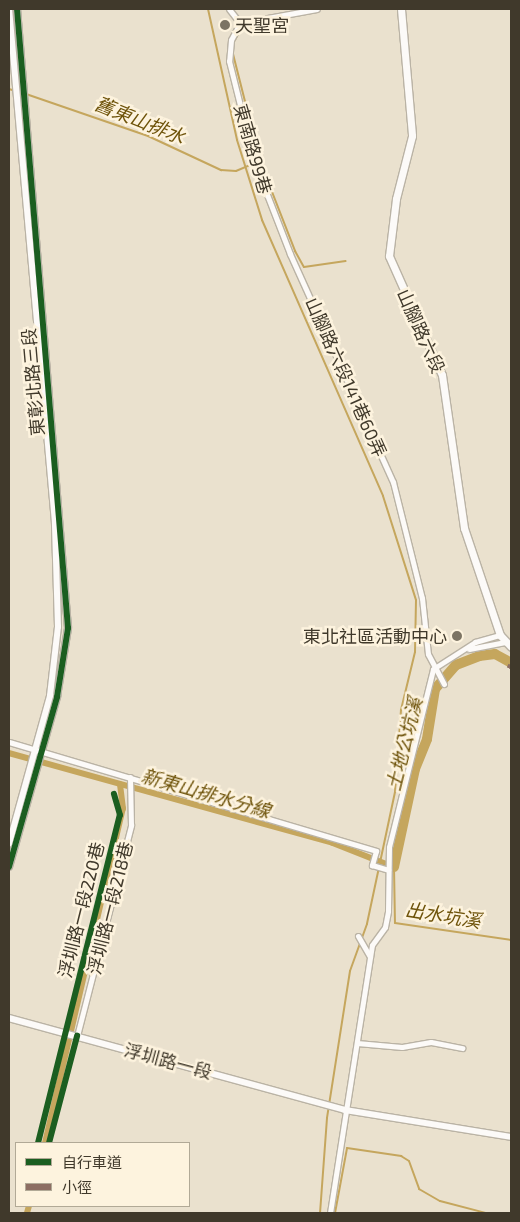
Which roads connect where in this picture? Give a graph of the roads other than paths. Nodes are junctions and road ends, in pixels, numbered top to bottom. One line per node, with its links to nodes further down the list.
1 (9, 9): 14 (street, 東彰北路三段)
2 (17, 9): 14 (street, 東彰北路三段)
3 (228, 9): 6 (street)
4 (317, 9): 6 (street)
5 (401, 9): 8 (main road, 山腳路六段)
6 (240, 23): 7 (street, 東南路99巷)
7 (299, 271): 11 (street, 山腳路六段141巷60弄)
8 (500, 635): 9 (main road, 山腳路六段); 10 (street)
9 (508, 644): 10 (street)
10 (466, 649): 11 (street)
11 (433, 669): 12 (street); 19 (street)
12 (444, 684)
13 (9, 742): 14 (street)
14 (39, 750): 15 (street); 16 (street)
15 (34, 766): 17 (street); 18 (street)
16 (130, 777): 19 (street); 23 (street, 浮圳路一段218巷)
17 (9, 844)
18 (9, 867)
19 (388, 870): 21 (street)
20 (358, 936): 21 (street)
21 (370, 957): 24 (street)
22 (9, 1018): 23 (street, 浮圳路一段)
23 (77, 1036): 26 (street, 浮圳路一段)
24 (357, 1042): 25 (street); 26 (street)
25 (462, 1048)
26 (345, 1110): 27 (street, 浮圳路一段); 28 (street)
27 (511, 1137)
28 (330, 1213)

